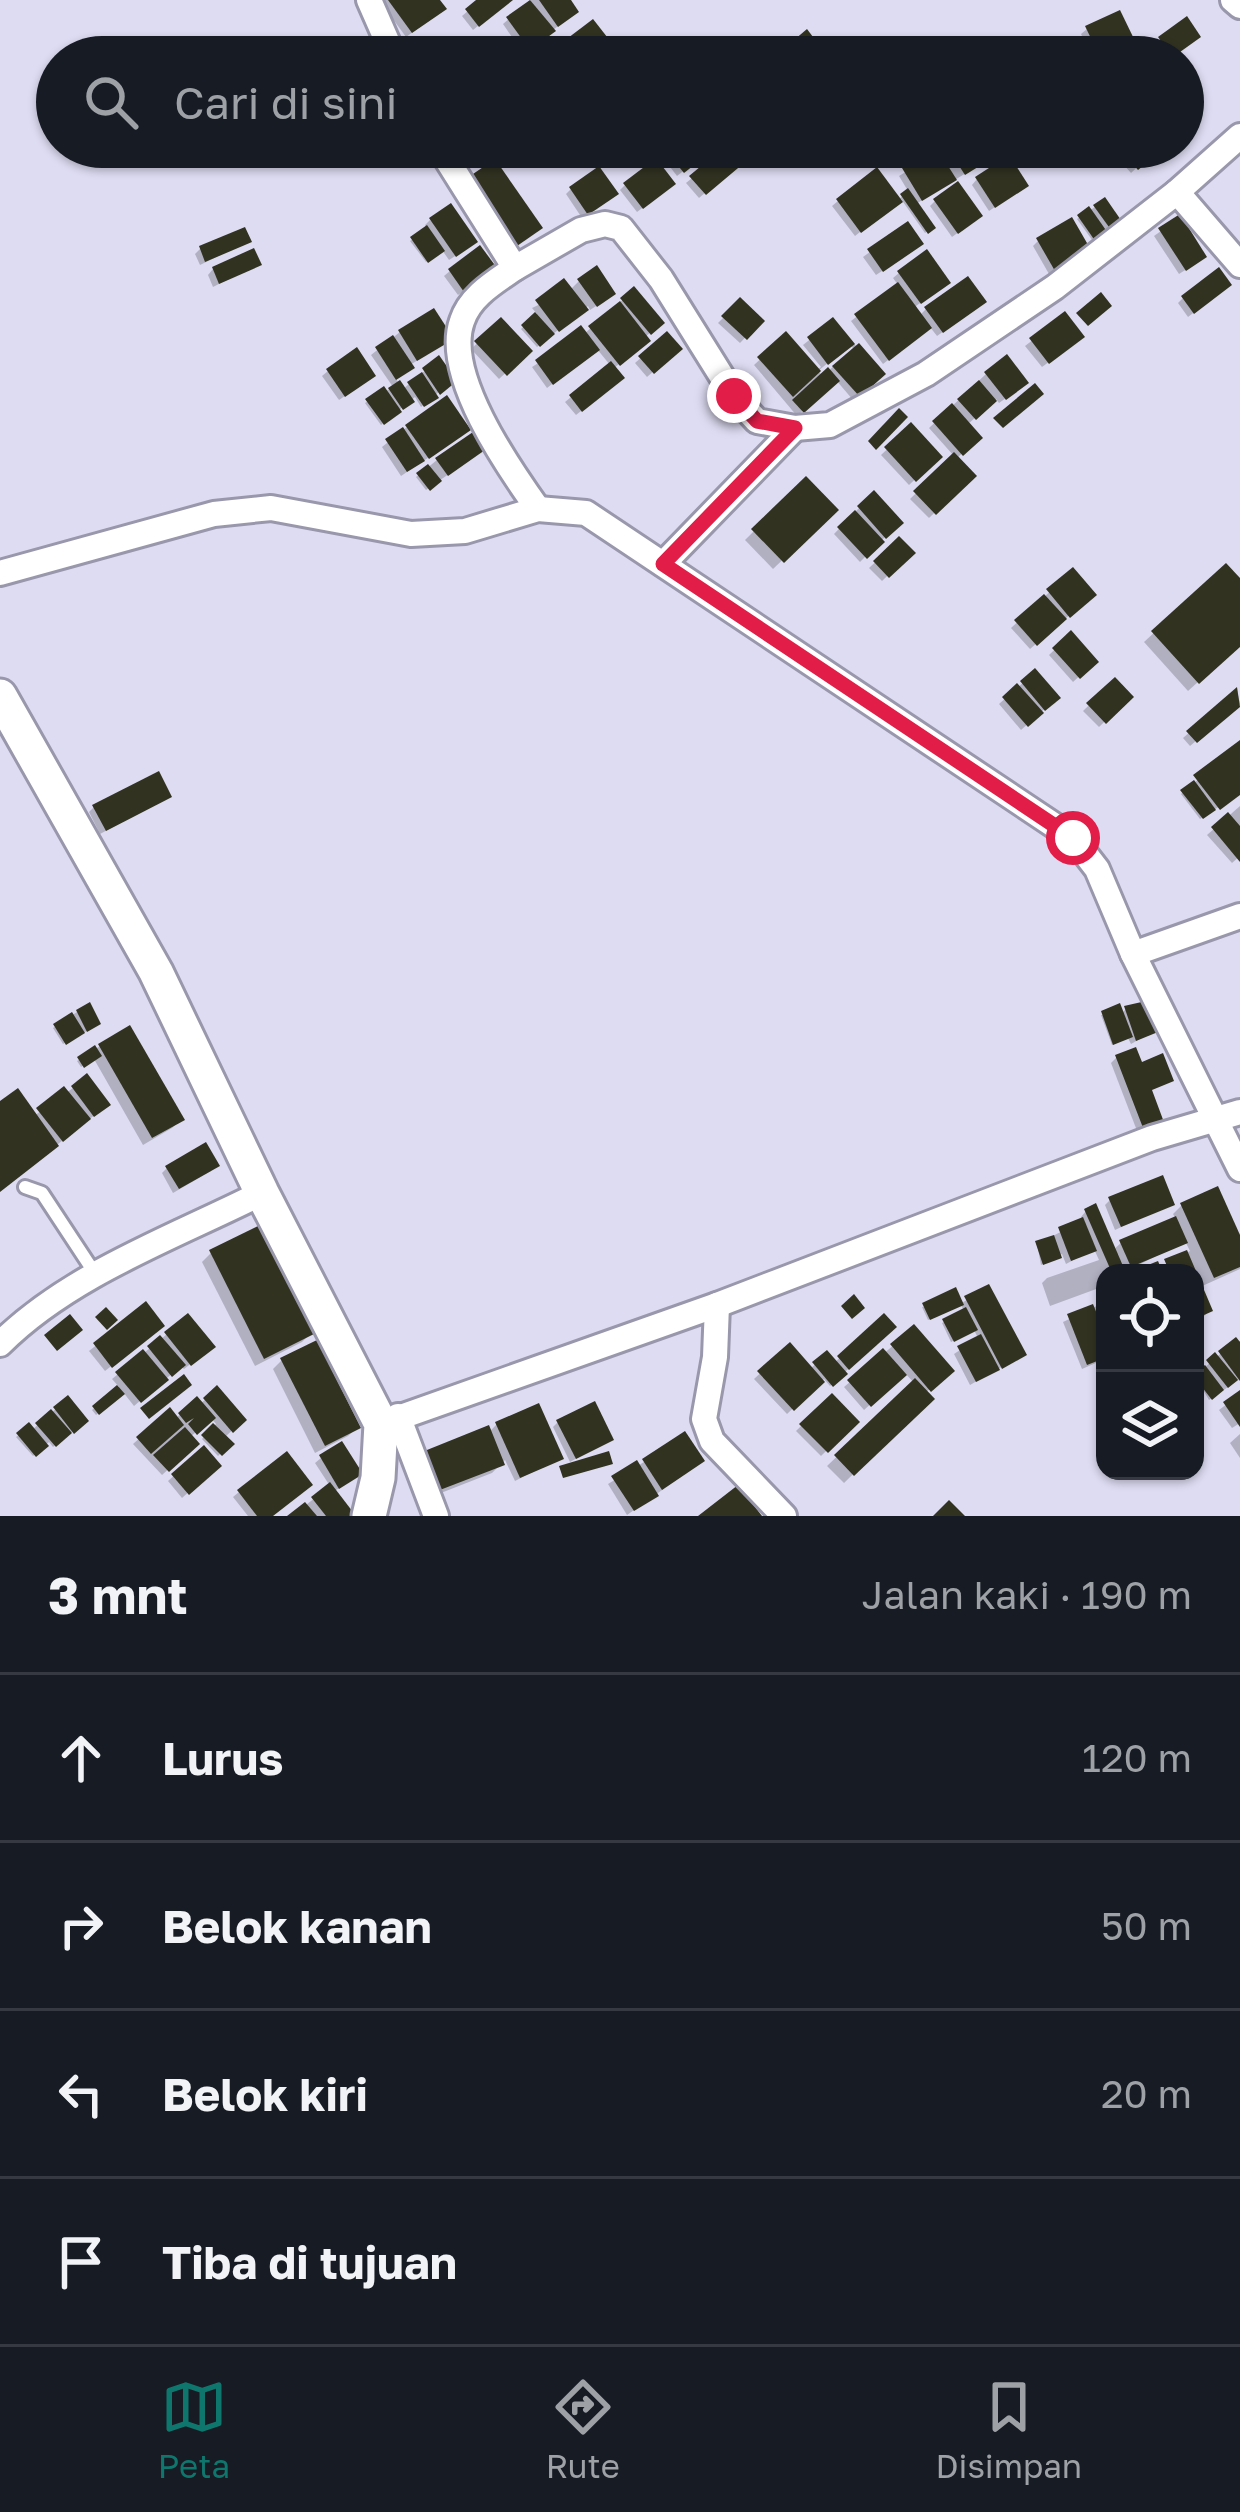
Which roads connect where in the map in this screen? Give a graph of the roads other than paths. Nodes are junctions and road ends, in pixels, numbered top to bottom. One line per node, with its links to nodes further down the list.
1 (369, 0): 2 (street)
2 (385, 36)
3 (1240, 136): 5 (street)
4 (452, 168): 7 (street)
5 (1177, 192): 6 (street); 8 (street)
6 (1240, 265)
7 (514, 268): 8 (street); 9 (street)
8 (795, 428): 10 (street)
9 (538, 509): 10 (street); 11 (street)
10 (663, 564): 14 (street)
11 (0, 573)
12 (0, 696): 19 (street)
13 (1240, 916): 14 (street)
14 (1132, 955): 16 (street)
15 (1240, 1112): 16 (street)
16 (1214, 1121): 17 (street); 21 (street)
17 (1240, 1168)
18 (25, 1187): 20 (lane)
19 (262, 1193): 20 (street); 23 (street)
20 (97, 1276): 22 (street)
21 (717, 1305): 23 (street); 26 (street)
22 (0, 1344)
23 (390, 1420): 24 (street); 25 (street)
24 (369, 1516)
25 (436, 1516)
26 (784, 1516)

